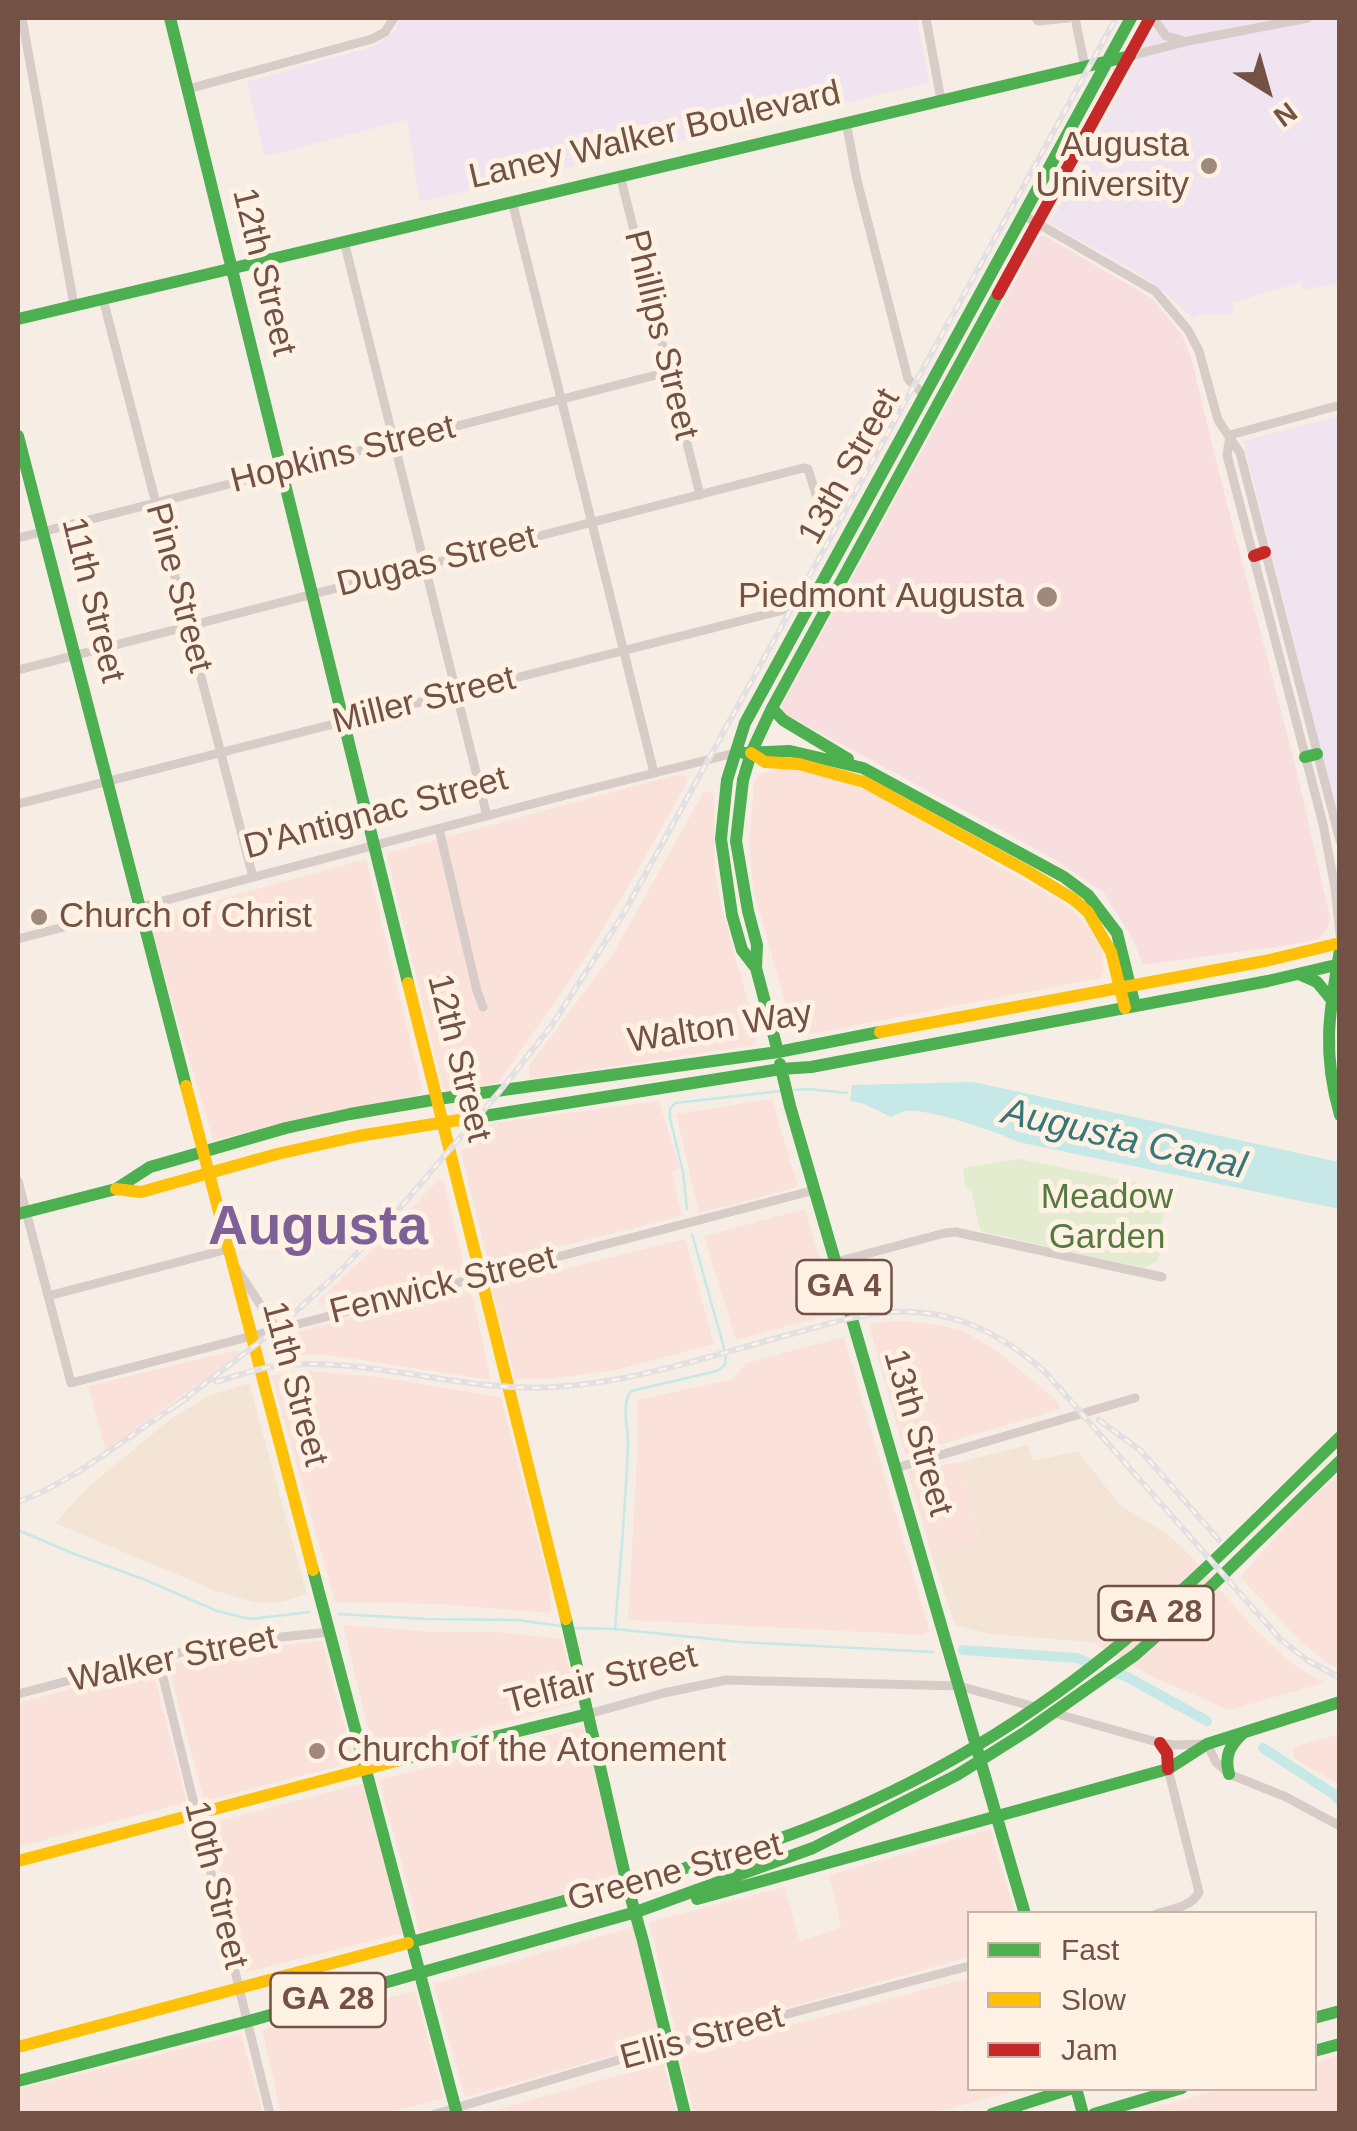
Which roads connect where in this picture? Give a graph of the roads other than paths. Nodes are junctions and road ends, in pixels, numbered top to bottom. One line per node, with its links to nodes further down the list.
1 (22, 18): 24 (street)
2 (170, 18): 14 (main road, 12th Street)
3 (394, 18): 14 (street)
4 (926, 18): 15 (street)
5 (1036, 18): 6 (street)
6 (1072, 18): 13 (street)
7 (1131, 18): 12 (main road, 13th Street)
8 (1152, 18): 10 (street); 11 (main road, 13th Street)
9 (1308, 18): 10 (street, Laney Walker Boulevard)
10 (1188, 41): 11 (street, Laney Walker Boulevard)
11 (1130, 56): 12 (main road, Laney Walker Boulevard); 20 (main road, 13th Street)
12 (1108, 61): 13 (main road, Laney Walker Boulevard); 19 (main road, 13th Street)
13 (1085, 66): 15 (main road, Laney Walker Boulevard)
14 (188, 90): 22 (main road, 12th Street)
15 (941, 100): 16 (main road, Laney Walker Boulevard)
16 (846, 122): 17 (main road, Laney Walker Boulevard); 27 (street)
17 (620, 175): 18 (main road, Laney Walker Boulevard); 26 (street, Phillips Street)
18 (512, 201): 21 (main road, Laney Walker Boulevard); 28 (street)
19 (1023, 215): 20 (street); 27 (main road, 13th Street)
20 (1037, 224): 30 (street); 42 (main road, 13th Street)
21 (344, 240): 22 (main road, Laney Walker Boulevard); 32 (street)
22 (230, 268): 23 (main road, Laney Walker Boulevard); 33 (main road, 12th Street)
23 (102, 299): 24 (main road, Laney Walker Boulevard); 35 (street, Pine Street)
24 (74, 305): 25 (main road, Laney Walker Boulevard)
25 (18, 319)
26 (668, 372): 28 (street, Hopkins Street); 34 (street, Phillips Street)
27 (924, 395): 43 (main road, 13th Street)
28 (560, 399): 32 (street, Hopkins Street); 37 (street)
29 (1340, 405): 30 (street)
30 (1230, 435): 54 (street)
31 (18, 436): 38 (main road, 11th Street)
32 (395, 442): 33 (street, Hopkins Street); 40 (street)
33 (282, 470): 35 (street, Hopkins Street); 41 (main road, 12th Street)
34 (700, 495): 36 (street, Dugas Street); 37 (street, Dugas Street)
35 (156, 502): 38 (street, Hopkins Street); 44 (street, Pine Street)
36 (823, 517)
37 (591, 523): 40 (street, Dugas Street); 45 (street)
38 (44, 532): 39 (street, Hopkins Street); 46 (main road, 11th Street)
39 (18, 538)
40 (426, 566): 41 (street, Dugas Street); 48 (street)
41 (313, 594): 44 (street, Dugas Street); 50 (main road, 12th Street)
42 (831, 598): 43 (street, Miller Street); 49 (main road, 13th Street)
43 (808, 604): 45 (street, Miller Street); 52 (main road, 13th Street)
44 (188, 626): 46 (street, Dugas Street); 51 (street, Pine Street)
45 (623, 650): 48 (street, Miller Street); 56 (street)
46 (75, 655): 47 (street, Dugas Street); 57 (main road, 11th Street)
47 (18, 670)
48 (457, 693): 50 (street, Miller Street); 59 (street)
49 (772, 708): 53 (main road, 13th Street); 55 (main road)
50 (344, 721): 51 (street, Miller Street); 64 (main road, 12th Street)
51 (221, 752): 57 (street, Miller Street); 65 (street, Pine Street)
52 (735, 753): 53 (main road, D'Antignac Street); 56 (street, D'Antignac Street); 70 (main road, 13th Street)
53 (751, 753): 55 (main road, D'Antignac Street); 70 (main road, 13th Street); 72 (main road, D'Antignac Street)
54 (1311, 756): 60 (street); 61 (street)
55 (862, 768): 72 (main road, D'Antignac Street)
56 (654, 773): 59 (street, D'Antignac Street)
57 (108, 781): 58 (street, Miller Street); 66 (main road, 11th Street)
58 (18, 804)
59 (487, 816): 62 (street, D'Antignac Street)
60 (1337, 820): 61 (street); 63 (street)
61 (1322, 824): 67 (street)
62 (439, 829): 64 (street, D'Antignac Street); 74 (street)
63 (1340, 841)
64 (375, 845): 65 (street, D'Antignac Street); 78 (main road, 12th Street)
65 (253, 877): 66 (street, D'Antignac Street)
66 (140, 907): 68 (street, D'Antignac Street); 81 (main road, 11th Street)
67 (1340, 935)
68 (18, 939)
69 (1339, 955): 71 (main road, Walton Way); 72 (main road, Walton Way); 73 (main road)
70 (756, 968): 76 (main road, 13th Street)
71 (1300, 974): 73 (main road); 75 (main road, Walton Way)
72 (1125, 986): 75 (main road, D'Antignac Street); 76 (main road, Walton Way)
73 (1330, 1003): 79 (main road)
74 (484, 1007)
75 (1130, 1007): 77 (main road, Walton Way)
76 (778, 1052): 77 (main road, 13th Street / GA 4); 78 (main road, Walton Way)
77 (781, 1069): 80 (main road, Walton Way); 85 (main road, 13th Street / GA 4)
78 (438, 1100): 80 (main road, 12th Street); 81 (main road, Walton Way)
79 (1340, 1115)
80 (443, 1122): 82 (main road, Walton Way); 89 (main road, 12th Street)
81 (203, 1152): 82 (main road, 11th Street); 84 (main road, Walton Way)
82 (209, 1174): 84 (main road, Walton Way); 87 (main road, 11th Street)
83 (18, 1181): 86 (street)
84 (116, 1188): 86 (main road, Walton Way)
85 (816, 1190): 88 (main road, 13th Street / GA 4); 89 (street, Fenwick Street)
86 (22, 1212): 91 (street)
87 (229, 1254): 91 (street); 92 (street); 93 (main road, 11th Street)
88 (836, 1262): 90 (street); 97 (main road, 13th Street / GA 4)
89 (481, 1276): 92 (street, Fenwick Street); 103 (main road, 12th Street)
90 (1162, 1277)
91 (48, 1296): 93 (street, Fenwick Street)
92 (276, 1328): 93 (street, Fenwick Street)
93 (250, 1335): 98 (main road, 11th Street)
94 (1135, 1398): 97 (street)
95 (1340, 1437): 114 (main road, GA 28)
96 (1340, 1461): 117 (main road, GA 28)
97 (896, 1468): 100 (main road, 13th Street / GA 4)
98 (330, 1632): 99 (street, Walker Street); 107 (main road, 11th Street)
99 (158, 1657): 101 (street, Walker Street); 110 (street, 10th Street)
100 (959, 1686): 103 (street, Telfair Street); 105 (street, Telfair Street); 111 (main road, 13th Street / GA 4)
101 (18, 1694)
102 (1340, 1702): 104 (main road, Greene Street)
103 (588, 1714): 107 (main road, Telfair Street); 114 (main road, 12th Street)
104 (1249, 1729): 106 (main road, Greene Street); 109 (main road)
105 (1160, 1743): 106 (street, Telfair Street); 108 (main road)
106 (1207, 1744): 108 (main road, Greene Street); 109 (street)
107 (365, 1769): 110 (main road, Telfair Street); 118 (main road, 11th Street)
108 (1168, 1769): 111 (main road, Greene Street); 116 (street)
109 (1229, 1774): 112 (street)
110 (197, 1815): 113 (main road, Telfair Street); 121 (street, 10th Street)
111 (997, 1818): 115 (main road, 13th Street / GA 4); 117 (main road, Greene Street)
112 (1340, 1826)
113 (18, 1861)
114 (627, 1884): 117 (main road, 12th Street); 118 (main road, Greene Street / GA 28)
115 (1024, 1911)
116 (1166, 1911)
117 (636, 1912): 120 (main road, Greene Street / GA 28); 123 (main road, 12th Street)
118 (411, 1943): 120 (main road, 11th Street); 121 (main road, Greene Street / GA 28)
119 (967, 1967): 123 (street, Ellis Street)
120 (419, 1974): 122 (main road, Greene Street / GA 28); 128 (main road, 11th Street)
121 (240, 1988): 122 (street, 10th Street); 124 (main road, Greene Street / GA 28)
122 (248, 2021): 125 (main road, Greene Street / GA 28); 129 (street, 10th Street)
123 (666, 2046): 128 (street, Ellis Street); 131 (main road, 12th Street)
124 (18, 2047)
125 (18, 2081)
126 (1065, 2091): 132 (main road)
127 (1172, 2091): 133 (main road)
128 (456, 2111): 130 (street, Ellis Street)
129 (270, 2114)
130 (435, 2114)
131 (685, 2114)
132 (992, 2114)
133 (1094, 2114)

